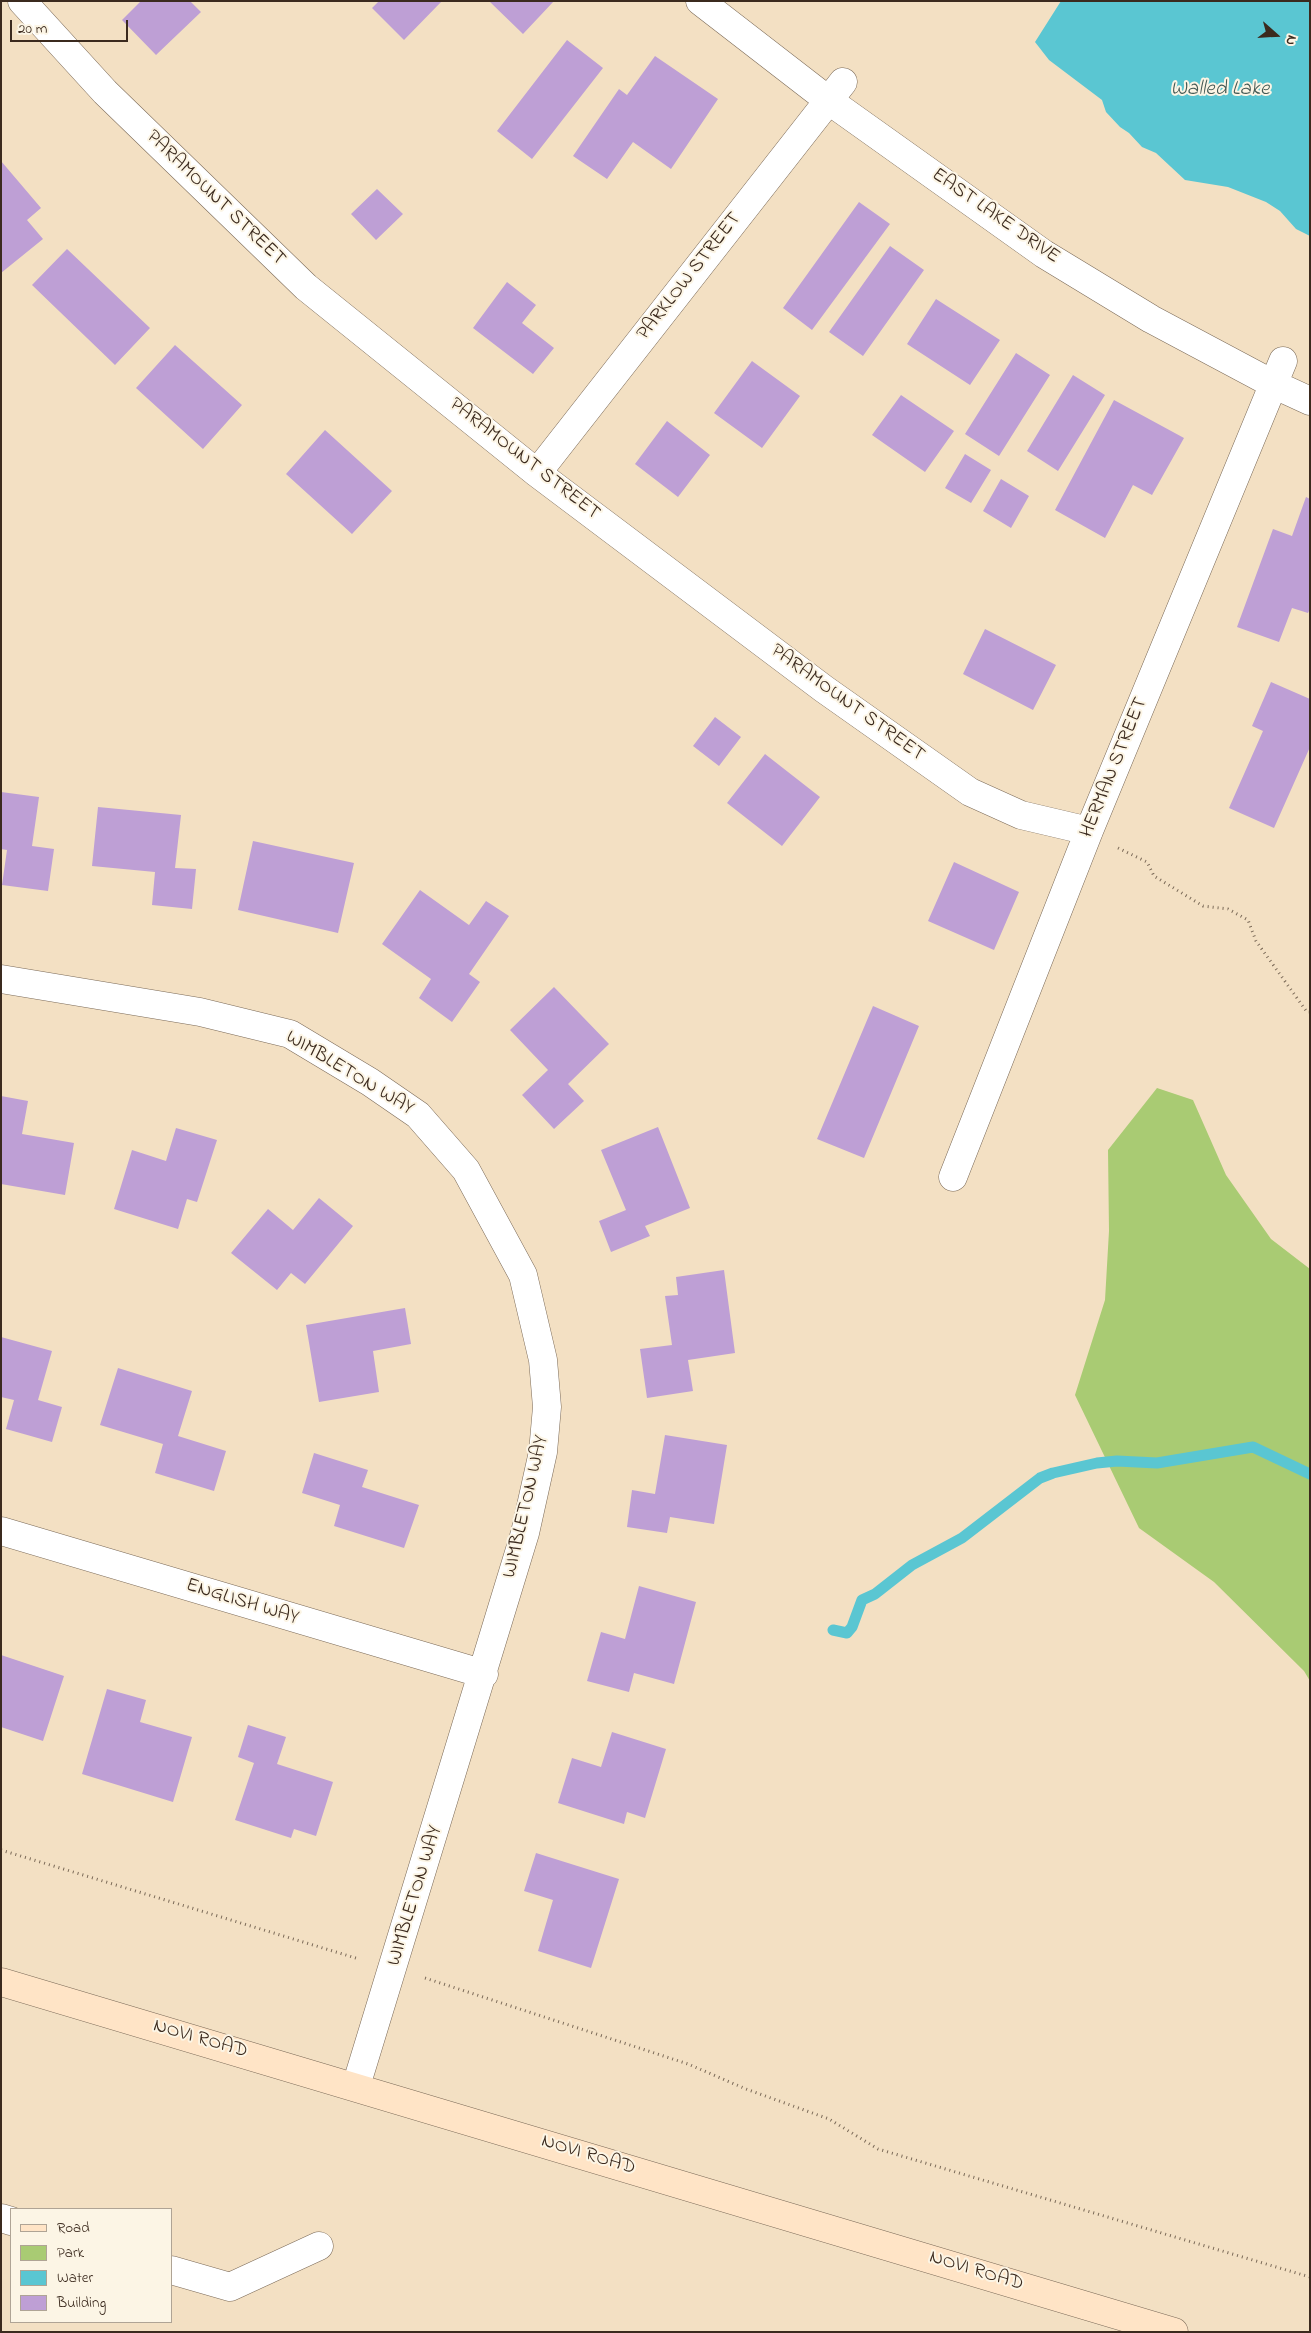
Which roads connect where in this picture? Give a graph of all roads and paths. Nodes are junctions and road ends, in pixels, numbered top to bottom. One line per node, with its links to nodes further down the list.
1 (22, 1): 6 (street, PARAMOUNT STREET)
2 (700, 1): 3 (street, EAST LAKE DRIVE)
3 (835, 91): 4 (street, EAST LAKE DRIVE); 6 (street, PARKLOW STREET)
4 (1278, 373): 5 (street, EAST LAKE DRIVE); 7 (street, HERMAN STREET)
5 (1310, 401)
6 (537, 473): 7 (street, PARAMOUNT STREET)
7 (1089, 831): 9 (path); 10 (street, HERMAN STREET)
8 (1, 979): 12 (street, WIMBLETON WAY)
9 (1310, 1012)
10 (953, 1177)
11 (1, 1531): 12 (street, ENGLISH WAY)
12 (484, 1674): 14 (street, WIMBLETON WAY)
13 (1, 1850): 14 (path)
14 (393, 1970): 16 (street, WIMBLETON WAY); 19 (path)
15 (1, 1982): 16 (main road, NOVI ROAD)
16 (356, 2086): 20 (main road, NOVI ROAD)
17 (319, 2246): 18 (street)
18 (172, 2270)
19 (1310, 2277)
20 (1174, 2332)

